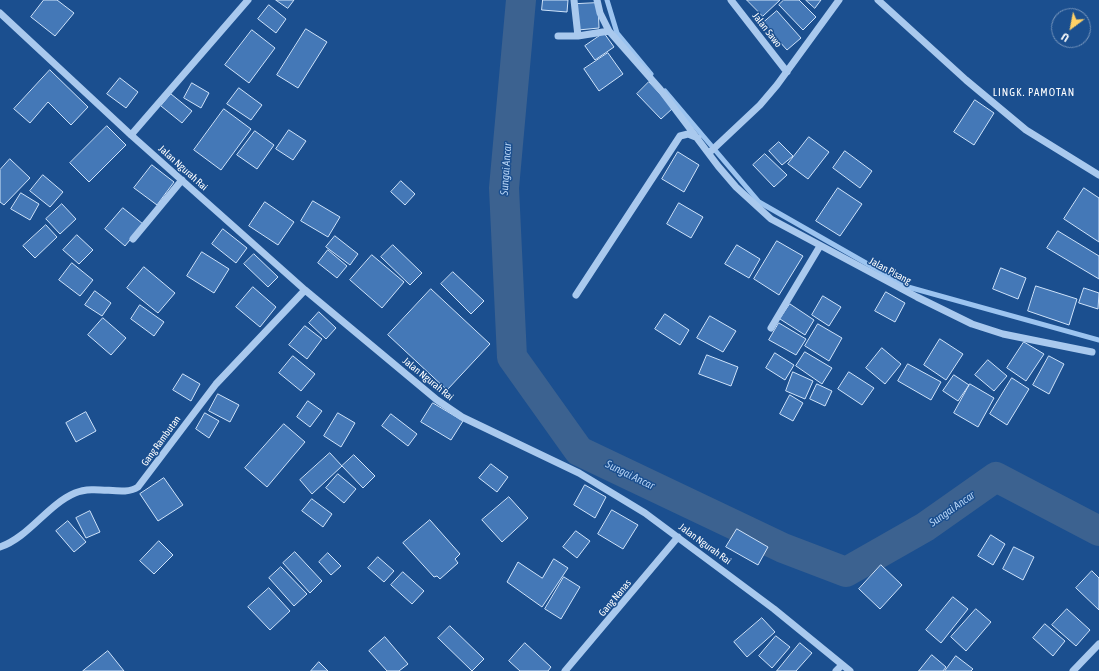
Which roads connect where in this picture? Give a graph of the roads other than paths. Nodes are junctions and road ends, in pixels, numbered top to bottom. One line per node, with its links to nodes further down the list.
1 (248, 0): 12 (street)
2 (574, 0): 10 (street)
3 (598, 0): 8 (street, Jalan Pisang)
4 (731, 0): 11 (street, Jalan Sawo)
5 (838, 0): 11 (street)
6 (878, 0): 15 (street)
7 (0, 13): 12 (street, Jalan Ngurah Rai)
8 (609, 31): 10 (street); 13 (street, Jalan Pisang)
9 (558, 36): 10 (street)
10 (578, 36)
11 (787, 72): 14 (street)
12 (132, 135): 16 (street, Jalan Ngurah Rai)
13 (698, 138): 14 (street, Jalan Pisang); 20 (street)
14 (710, 151): 18 (street, Jalan Pisang)
15 (1099, 175)
16 (182, 180): 17 (street); 19 (street, Jalan Ngurah Rai)
17 (133, 239)
18 (820, 246): 21 (street); 22 (street, Jalan Pisang)
19 (305, 290): 23 (street, Jalan Ngurah Rai); 24 (street, Gang Rambutan)
20 (576, 295)
21 (771, 328)
22 (1092, 352)
23 (678, 537): 26 (street, Jalan Ngurah Rai); 27 (street, Gang Nanas)
24 (0, 547)
25 (1099, 644): 30 (street)
26 (842, 665): 28 (street); 29 (street, Jalan Ngurah Rai)
27 (566, 671)
28 (836, 671)
29 (850, 671)
30 (1073, 671)

